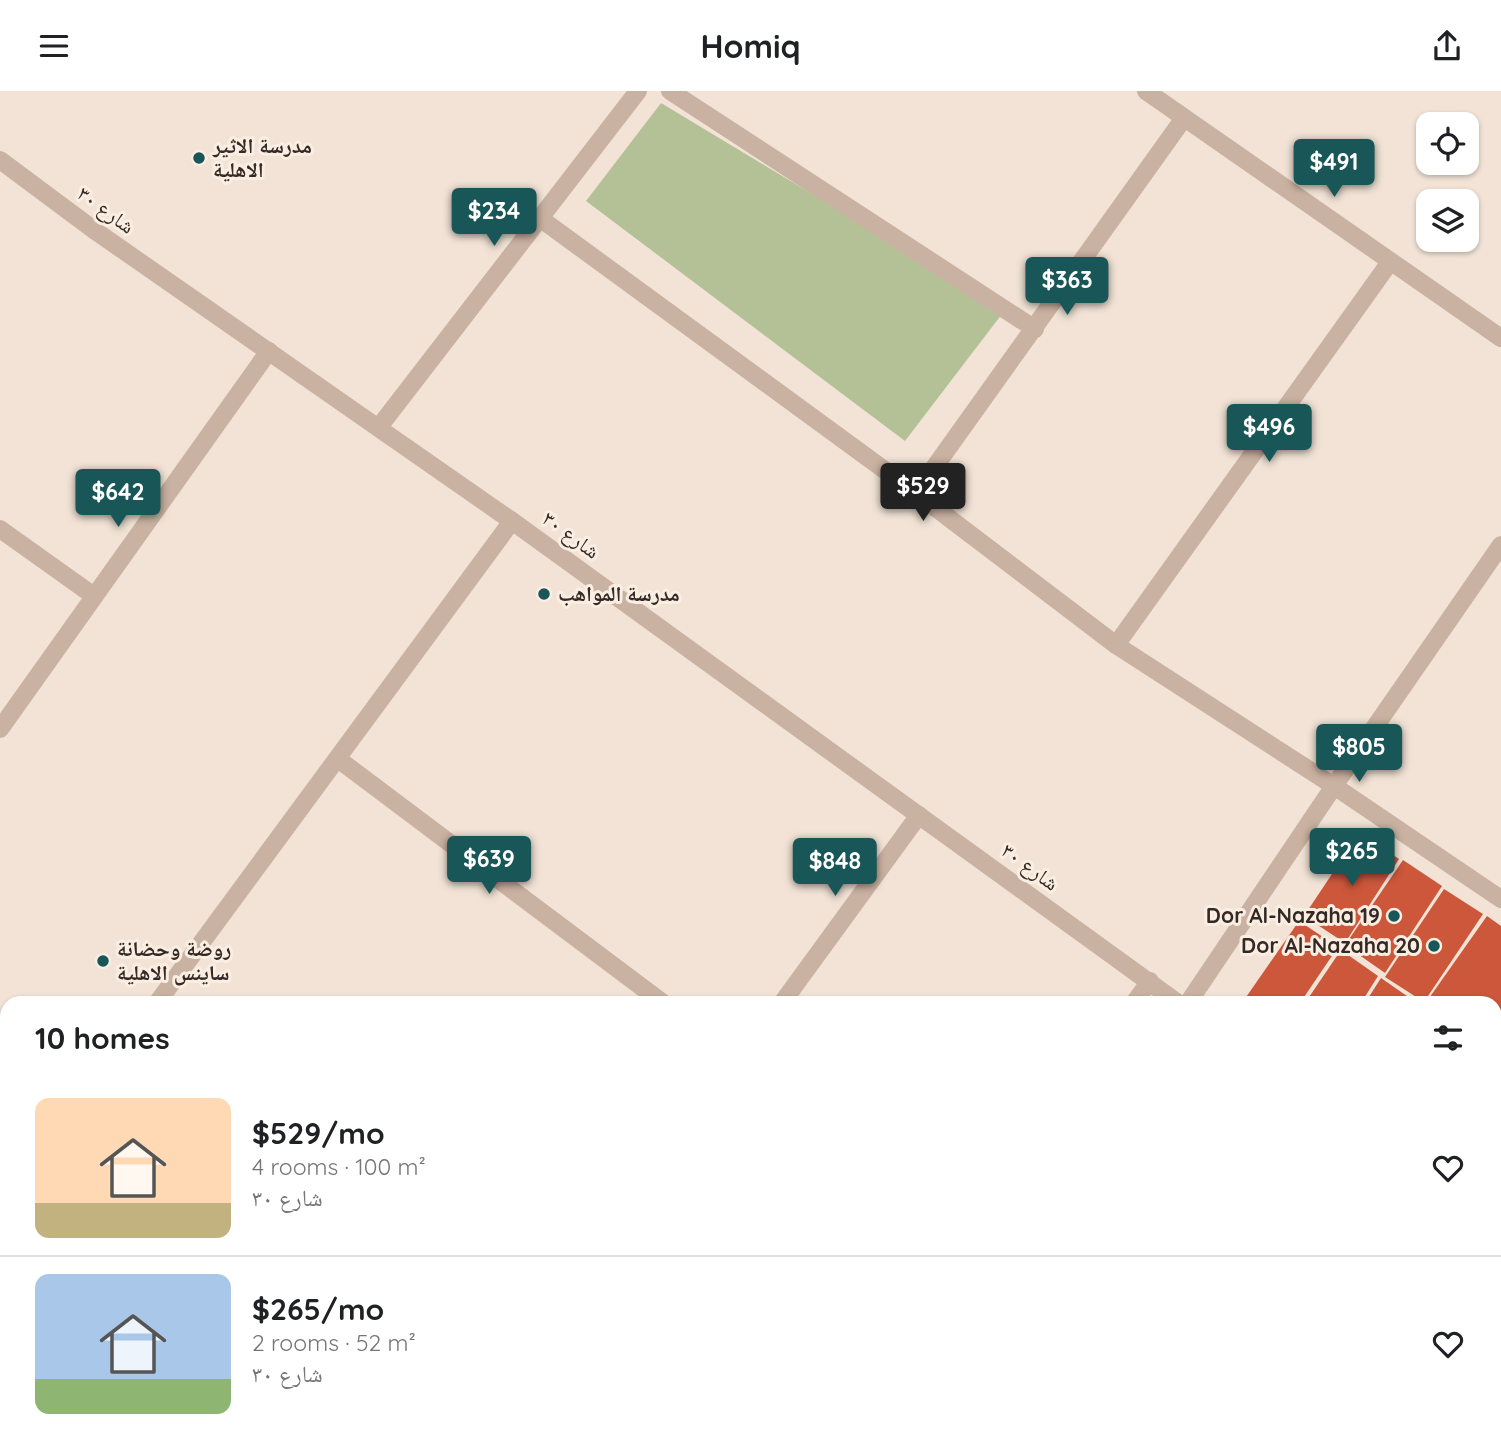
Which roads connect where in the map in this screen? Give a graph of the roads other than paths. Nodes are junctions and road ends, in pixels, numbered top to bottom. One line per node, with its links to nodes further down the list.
1 (638, 91): 6 (street)
2 (670, 91): 8 (street)
3 (1146, 91): 4 (street)
4 (1184, 118): 7 (street); 8 (street)
5 (0, 160): 10 (street, شارع ٣٠)
6 (541, 219): 11 (street); 12 (street)
7 (1390, 261): 9 (street); 17 (street)
8 (1035, 329): 12 (street)
9 (1501, 338)
10 (269, 351): 11 (street, شارع ٣٠); 16 (street)
11 (379, 427): 13 (street, شارع ٣٠)
12 (916, 493): 17 (street)
13 (512, 521): 19 (street); 21 (street, شارع ٣٠)
14 (0, 529): 16 (street)
15 (1501, 545): 20 (street)
16 (94, 596): 18 (street)
17 (1116, 645): 20 (street)
18 (0, 729)
19 (338, 759): 24 (street); 25 (street)
20 (1334, 786): 22 (street); 29 (street)
21 (919, 815): 23 (street, شارع ٣٠); 26 (street)
22 (1501, 899)
23 (1150, 981): 27 (street); 28 (street, شارع ٣٠)
24 (163, 996)
25 (654, 996)
26 (787, 996)
27 (1139, 996)
28 (1169, 996)
29 (1193, 996)

